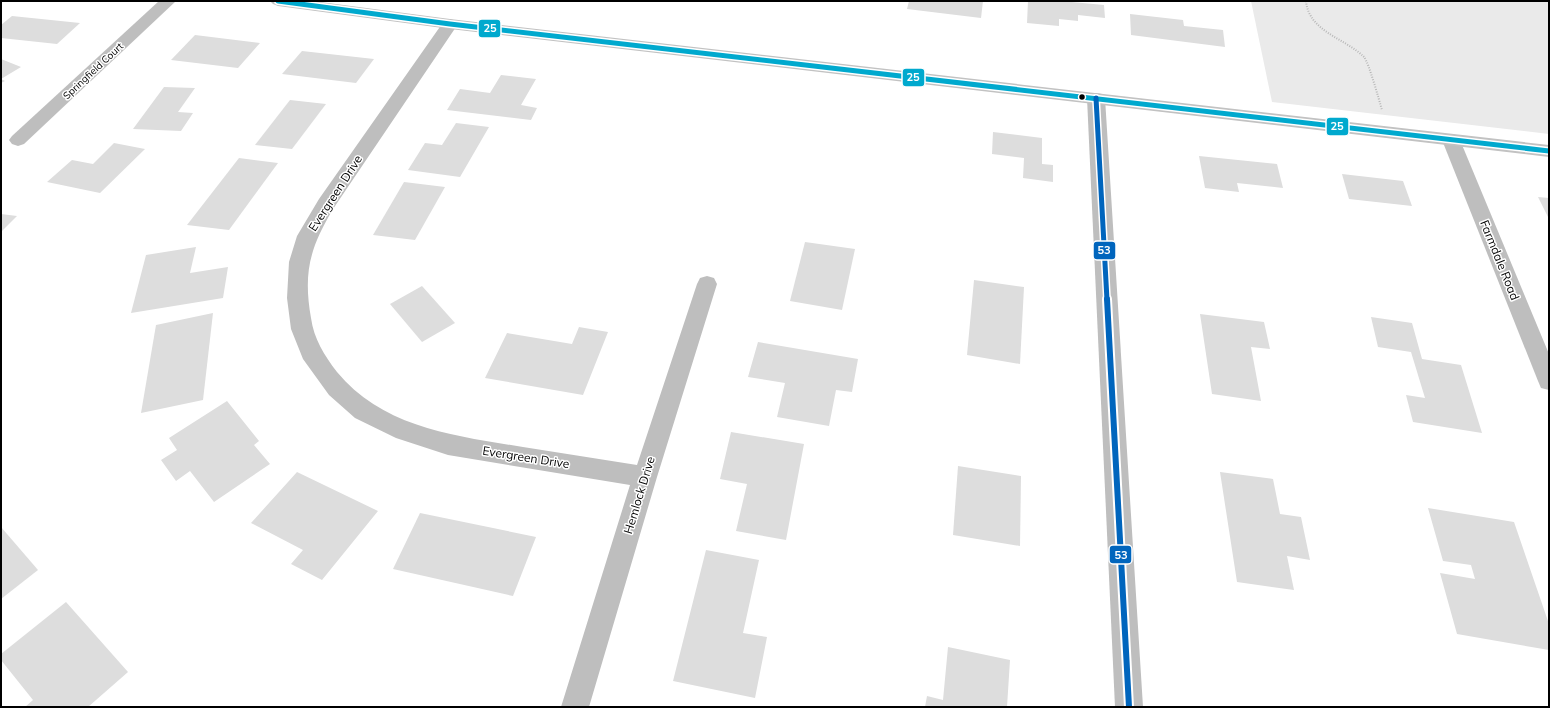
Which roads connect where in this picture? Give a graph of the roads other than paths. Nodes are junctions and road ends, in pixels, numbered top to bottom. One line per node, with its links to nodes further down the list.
1 (168, 1): 6 (street, Springfield Court)
2 (278, 1): 3 (street)
3 (313, 3): 4 (street)
4 (450, 24): 5 (street); 11 (street, Evergreen Drive)
5 (1096, 98): 7 (street); 13 (street)
6 (18, 140)
7 (1451, 140): 8 (street); 10 (street, Farmdale Road)
8 (1549, 151)
9 (707, 284): 11 (street, Hemlock Drive)
10 (1549, 381)
11 (645, 477): 12 (street, Hemlock Drive)
12 (575, 707)
13 (1129, 707)

